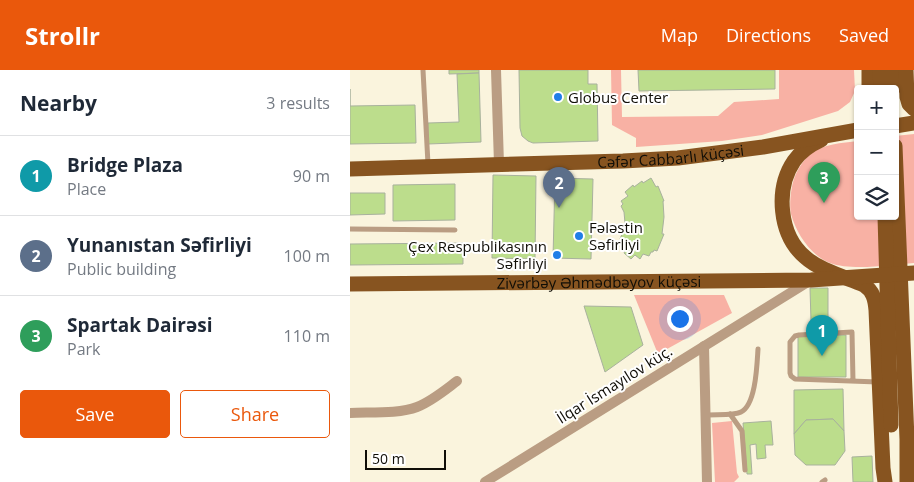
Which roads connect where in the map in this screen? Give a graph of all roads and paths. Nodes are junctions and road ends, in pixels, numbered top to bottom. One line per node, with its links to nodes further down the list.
1 (423, 70): 17 (lane)
2 (496, 70): 16 (street)
3 (869, 70): 7 (main road)
4 (880, 70): 8 (main road)
5 (893, 70): 9 (main road)
6 (906, 70): 10 (main road)
7 (870, 85)
8 (881, 85)
9 (893, 85)
10 (914, 109)
11 (914, 123): 13 (main road)
12 (854, 124): 15 (main road)
13 (899, 125)
14 (854, 131): 15 (main road)
15 (840, 133): 16 (main road, Cəfər Cabbarlı küçəsi); 24 (main road)
16 (499, 164): 17 (main road, Cəfər Cabbarlı küçəsi)
17 (428, 166): 18 (main road, Cəfər Cabbarlı küçəsi)
18 (350, 169)
19 (896, 175): 40 (main road)
20 (885, 220): 39 (main road)
21 (350, 229): 22 (lane)
22 (454, 230)
23 (914, 273): 24 (main road, Zivərbəy Əhmədbəyov küçəsi)
24 (847, 278): 25 (main road, Zivərbəy Əhmədbəyov küçəsi); 31 (main road)
25 (812, 280): 26 (main road, Zivərbəy Əhmədbəyov küçəsi); 27 (street, İlqar İsmayılov küç.)
26 (350, 284)
27 (704, 346): 34 (street); 36 (street, İlqar İsmayılov küç.)
28 (758, 349): 33 (lane)
29 (457, 381): 32 (street)
30 (854, 381): 30 (lane); 31 (lane)
31 (879, 382): 38 (main road)
32 (350, 413)
33 (730, 414): 34 (lane); 35 (lane)
34 (706, 415): 37 (street)
35 (745, 470)
36 (485, 482)
37 (707, 482)
38 (885, 482)
39 (893, 482)
40 (907, 482)

